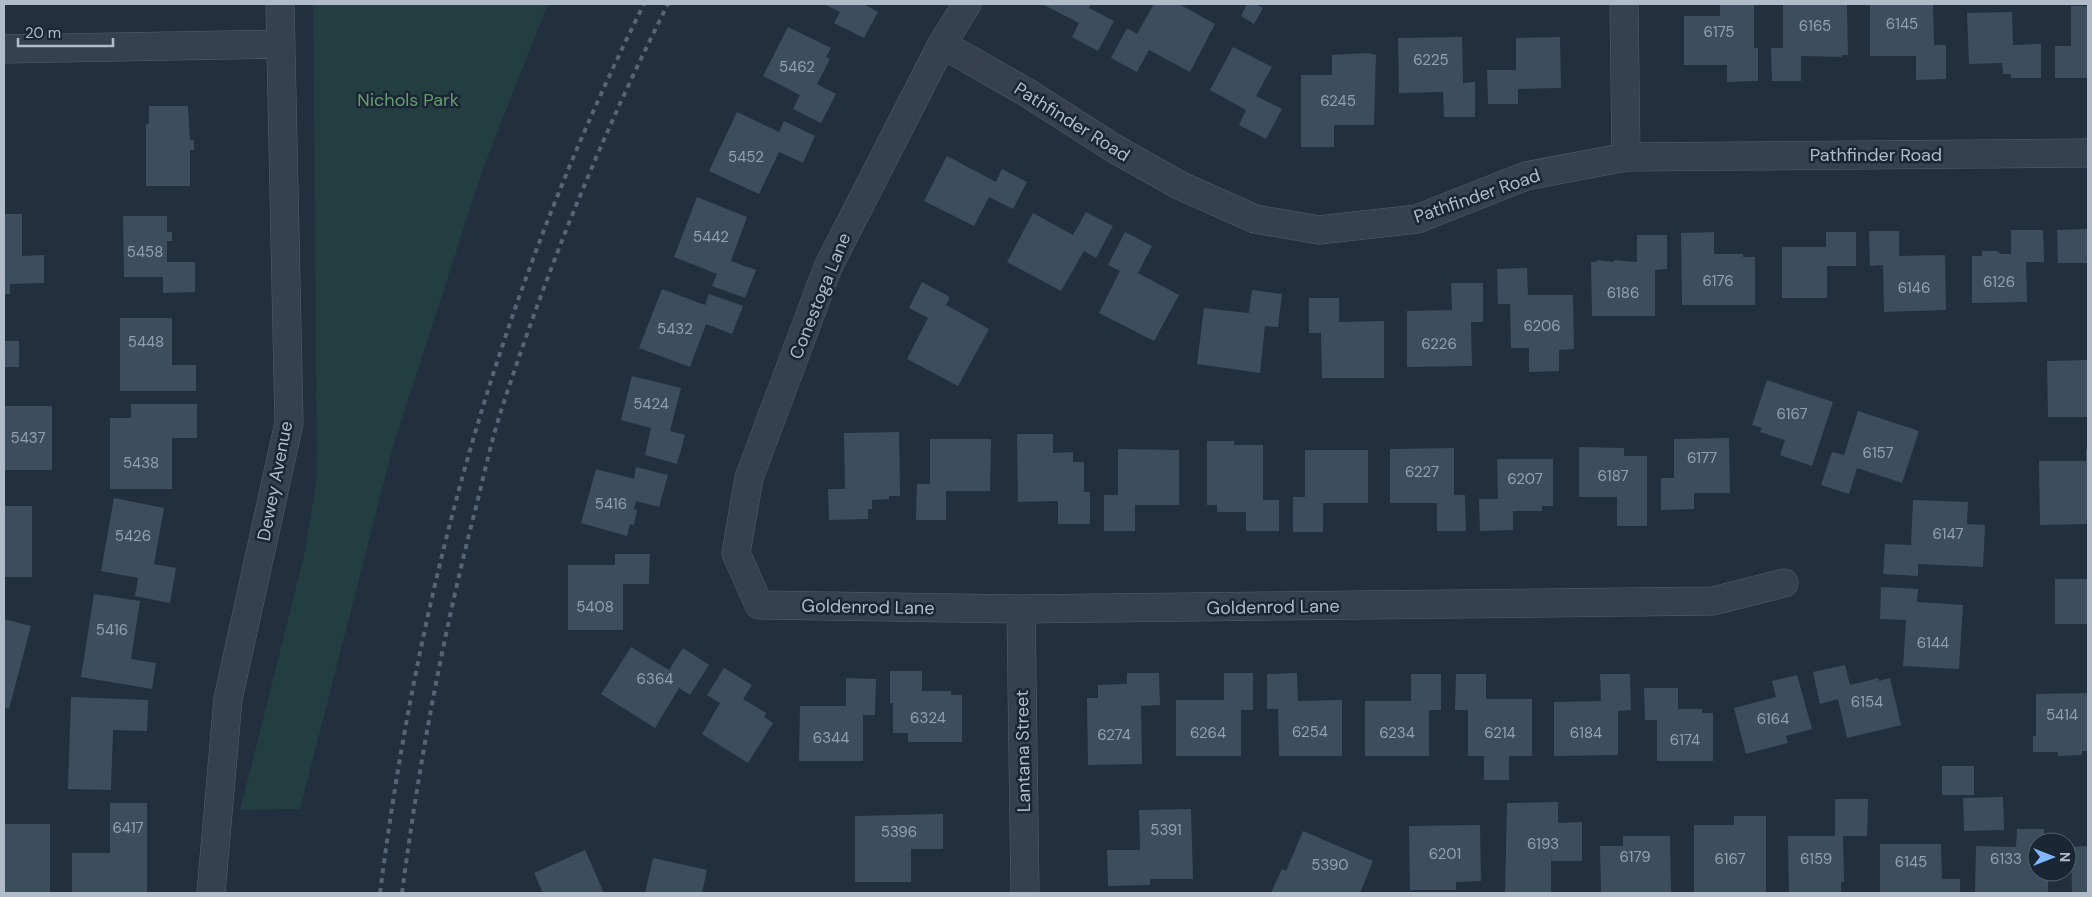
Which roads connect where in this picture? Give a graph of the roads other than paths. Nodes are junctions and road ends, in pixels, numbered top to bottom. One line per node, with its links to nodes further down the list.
1 (280, 4): 4 (street, Dewey Avenue)
2 (967, 4): 5 (street, Conestoga Lane)
3 (1624, 4): 8 (street)
4 (280, 44): 6 (street); 12 (street, Dewey Avenue)
5 (942, 44): 8 (street, Pathfinder Road); 10 (street, Conestoga Lane)
6 (4, 49)
7 (2088, 153): 8 (street, Pathfinder Road)
8 (1626, 157)
9 (1784, 583): 11 (street, Goldenrod Lane)
10 (759, 604): 11 (street, Goldenrod Lane)
11 (1021, 609): 13 (street, Lantana Street)
12 (211, 893)
13 (1025, 893)

